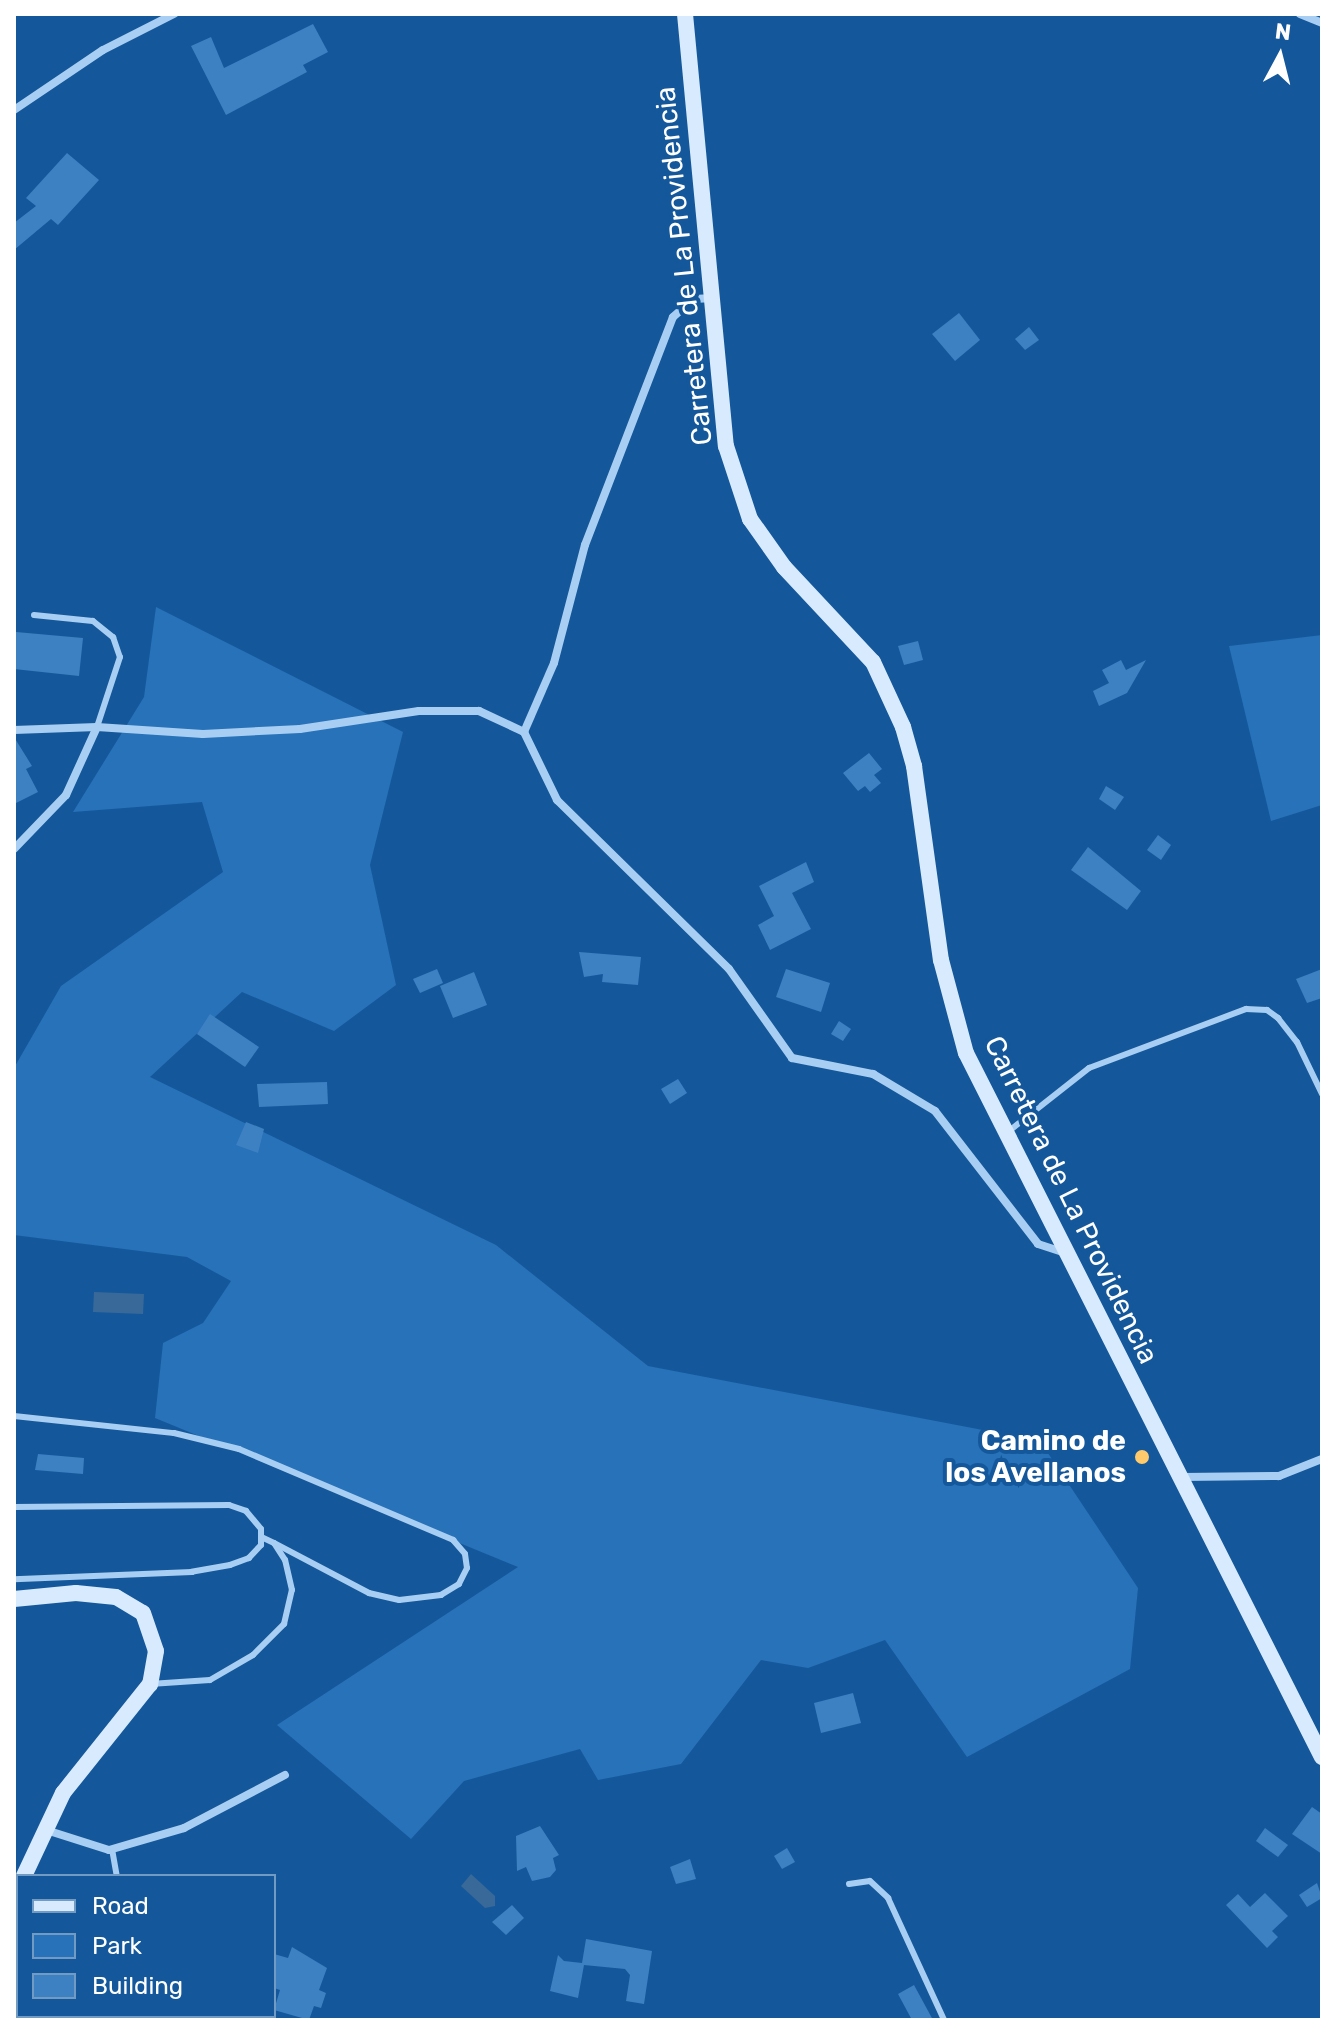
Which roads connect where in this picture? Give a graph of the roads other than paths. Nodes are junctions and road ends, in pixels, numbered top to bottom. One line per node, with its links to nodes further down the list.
1 (174, 14): 5 (street)
2 (685, 14): 6 (street, Carretera de La Providencia)
3 (1300, 14): 4 (street)
4 (1322, 23)
5 (14, 110)
6 (713, 298): 10 (street); 13 (street, Carretera de La Providencia)
7 (34, 615): 8 (lane)
8 (97, 727): 9 (street); 10 (street); 11 (street)
9 (14, 730)
10 (524, 732): 14 (street)
11 (14, 849)
12 (1322, 1094): 13 (lane)
13 (1005, 1134): 14 (street, Carretera de La Providencia)
14 (1067, 1253): 17 (street, Carretera de La Providencia)
15 (14, 1416): 20 (lane)
16 (1322, 1459): 17 (street)
17 (1180, 1477): 24 (street, Carretera de La Providencia)
18 (14, 1507): 19 (lane)
19 (261, 1537): 20 (lane); 21 (lane)
20 (274, 1543): 23 (lane)
21 (14, 1579)
22 (14, 1599): 23 (street)
23 (150, 1684): 26 (street)
24 (1322, 1757)
25 (285, 1775): 27 (street)
26 (46, 1830): 27 (street); 28 (street)
27 (112, 1849): 29 (lane)
28 (25, 1874)
29 (117, 1874)
30 (849, 1884): 31 (lane)
31 (944, 2020)

